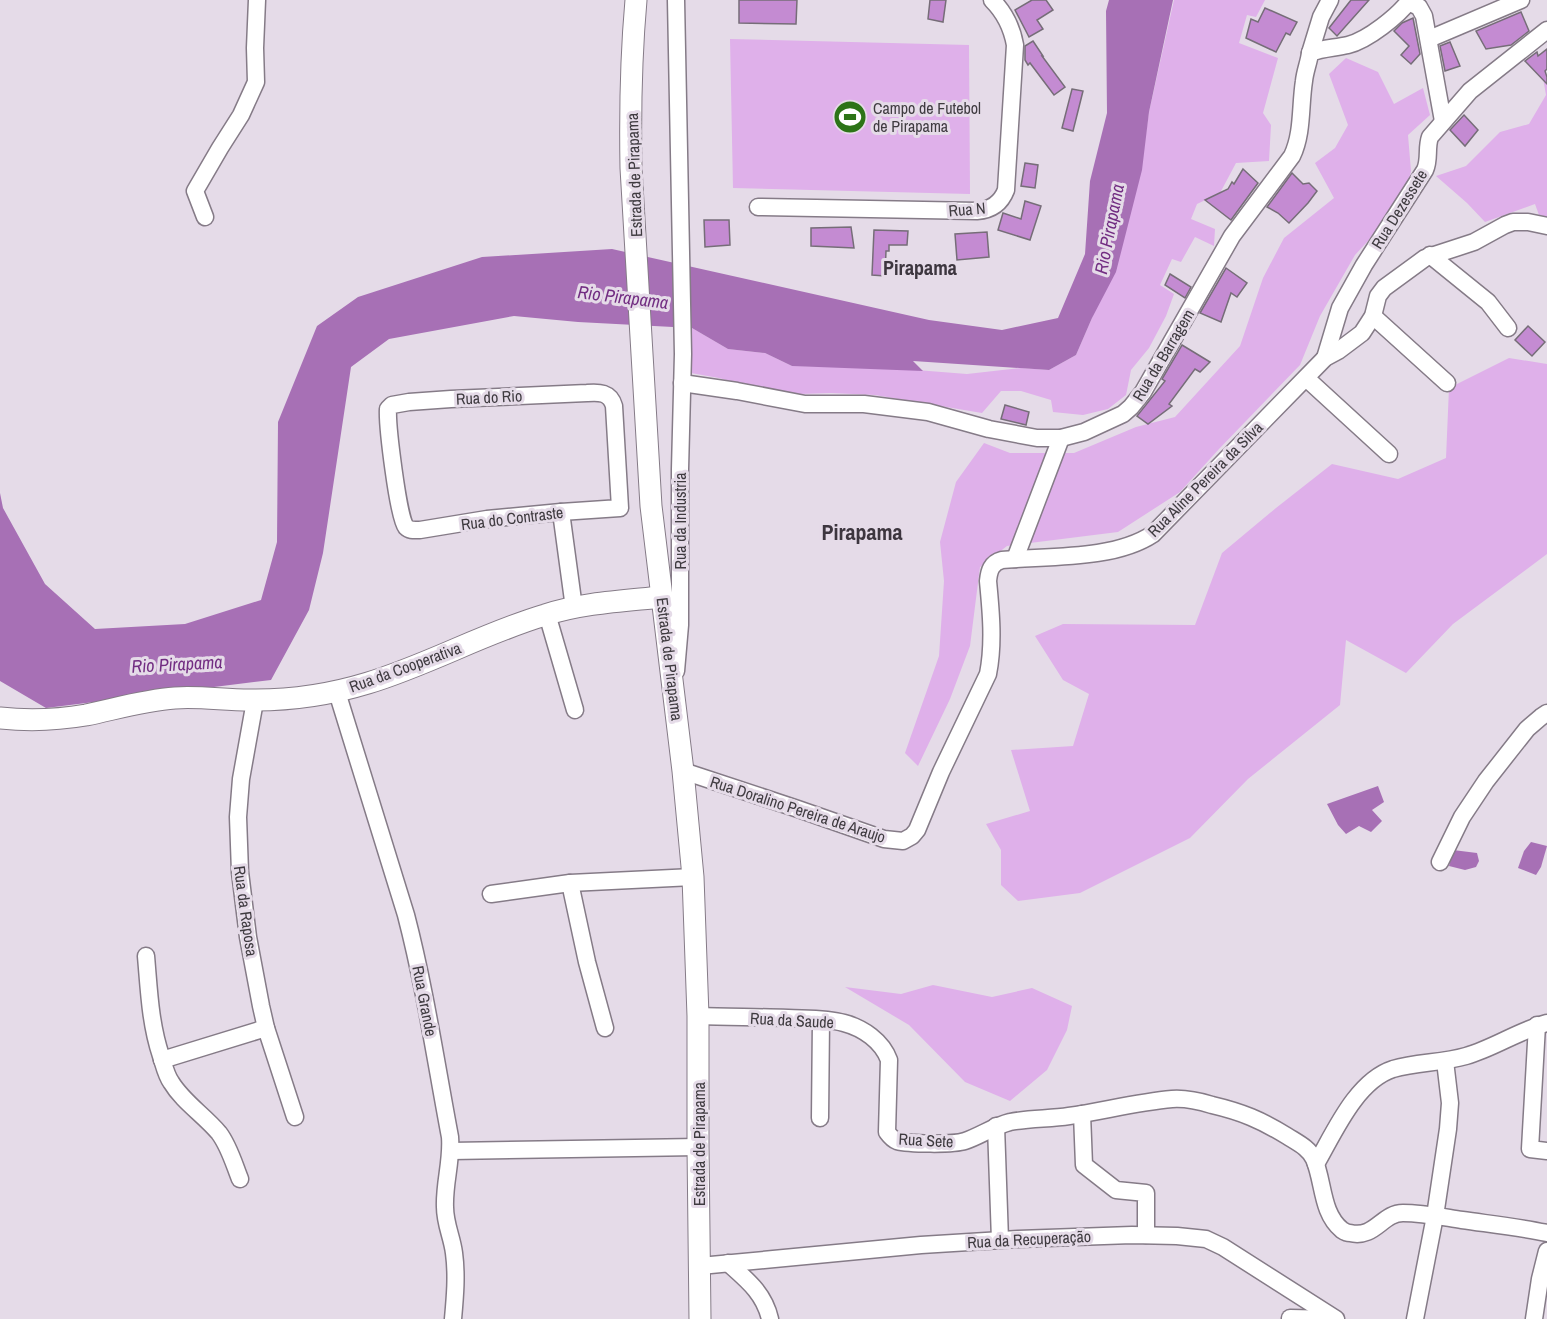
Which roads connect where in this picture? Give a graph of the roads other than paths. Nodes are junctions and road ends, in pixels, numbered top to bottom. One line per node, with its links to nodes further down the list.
1 (257, 0): 13 (street)
2 (636, 0): 28 (street, Estrada de Pirapama)
3 (676, 0): 20 (street, Rua da Industria)
4 (992, 0): 12 (street, Rua N)
5 (1329, 0): 10 (street, Rua da Barragem)
6 (1521, 0): 9 (street)
7 (1409, 1): 9 (street); 10 (street)
8 (1547, 30): 11 (street, Rua Dezessete)
9 (1429, 39): 11 (street)
10 (1310, 53): 22 (street, Rua da Barragem)
11 (1443, 121): 18 (street, Rua Dezessete)
12 (758, 207)
13 (206, 217)
14 (1547, 226): 15 (street, Rua Aline Pereira da Silva)
15 (1430, 255): 16 (street, Rua Aline Pereira da Silva); 17 (street)
16 (1373, 316): 18 (street, Rua Aline Pereira da Silva); 21 (street)
17 (1508, 328)
18 (1326, 358): 19 (street, Rua Aline Pereira da Silva)
19 (1306, 378): 23 (street); 27 (street, Rua Aline Pereira da Silva)
20 (682, 383): 22 (street, Rua da Barragem); 28 (street, Rua da Industria)
21 (1447, 383)
22 (1061, 438): 27 (street)
23 (1389, 454)
24 (620, 508): 25 (street, Rua do Contraste); 26 (street, Rua do Rio)
25 (561, 512): 26 (street, Rua do Contraste); 29 (street)
26 (406, 526)
27 (1015, 559): 37 (street, Rua Aline Pereira da Silva)
28 (670, 596): 29 (street, Rua da Cooperativa); 36 (street, Estrada de Pirapama)
29 (574, 608): 30 (street, Rua da Cooperativa)
30 (547, 614): 31 (street, Rua da Cooperativa); 33 (street)
31 (337, 692): 32 (street, Rua da Cooperativa); 56 (street, Rua Grande)
32 (255, 700): 35 (street, Rua da Cooperativa); 46 (street, Rua da Raposa)
33 (575, 710)
34 (1547, 713): 38 (street)
35 (0, 718)
36 (683, 771): 37 (street, Rua Doralino Pereira de Araujo); 39 (street, Estrada de Pirapama)
37 (912, 836)
38 (1440, 862)
39 (693, 877): 40 (street); 43 (street, Estrada de Pirapama)
40 (570, 883): 41 (street); 47 (street)
41 (491, 894)
42 (146, 956): 49 (street)
43 (698, 1016): 44 (street, Rua da Saude); 55 (street, Estrada de Pirapama)
44 (821, 1020): 48 (street, Rua da Saude); 53 (street)
45 (1542, 1024): 50 (street); 57 (street)
46 (266, 1028): 49 (street); 52 (street, Rua da Raposa)
47 (604, 1028)
48 (880, 1043): 54 (street, Rua Sete)
49 (162, 1060): 59 (street)
50 (1445, 1061): 58 (street); 60 (street)
51 (1082, 1114): 54 (street, Rua Sete); 58 (street, Rua Sete); 62 (street)
52 (295, 1117)
53 (820, 1118)
54 (996, 1126): 63 (street)
55 (698, 1147): 56 (street); 66 (street, Estrada de Pirapama)
56 (451, 1151): 68 (street, Rua Grande)
57 (1547, 1151)
58 (1316, 1164): 60 (street)
59 (240, 1179)
60 (1434, 1216): 61 (street); 72 (street)
61 (1547, 1233)
62 (1146, 1235): 63 (street, Rua da Recuperação); 71 (street, Rua da Recuperação)
63 (1000, 1240): 65 (street, Rua da Recuperação)
64 (1547, 1251): 73 (street)
65 (728, 1263): 66 (street, Rua da Recuperação); 70 (street)
66 (700, 1266): 69 (street, Estrada de Pirapama)
67 (1290, 1318): 71 (street)
68 (453, 1319)
69 (700, 1319)
70 (770, 1319)
71 (1337, 1319)
72 (1415, 1319)
73 (1534, 1319)

